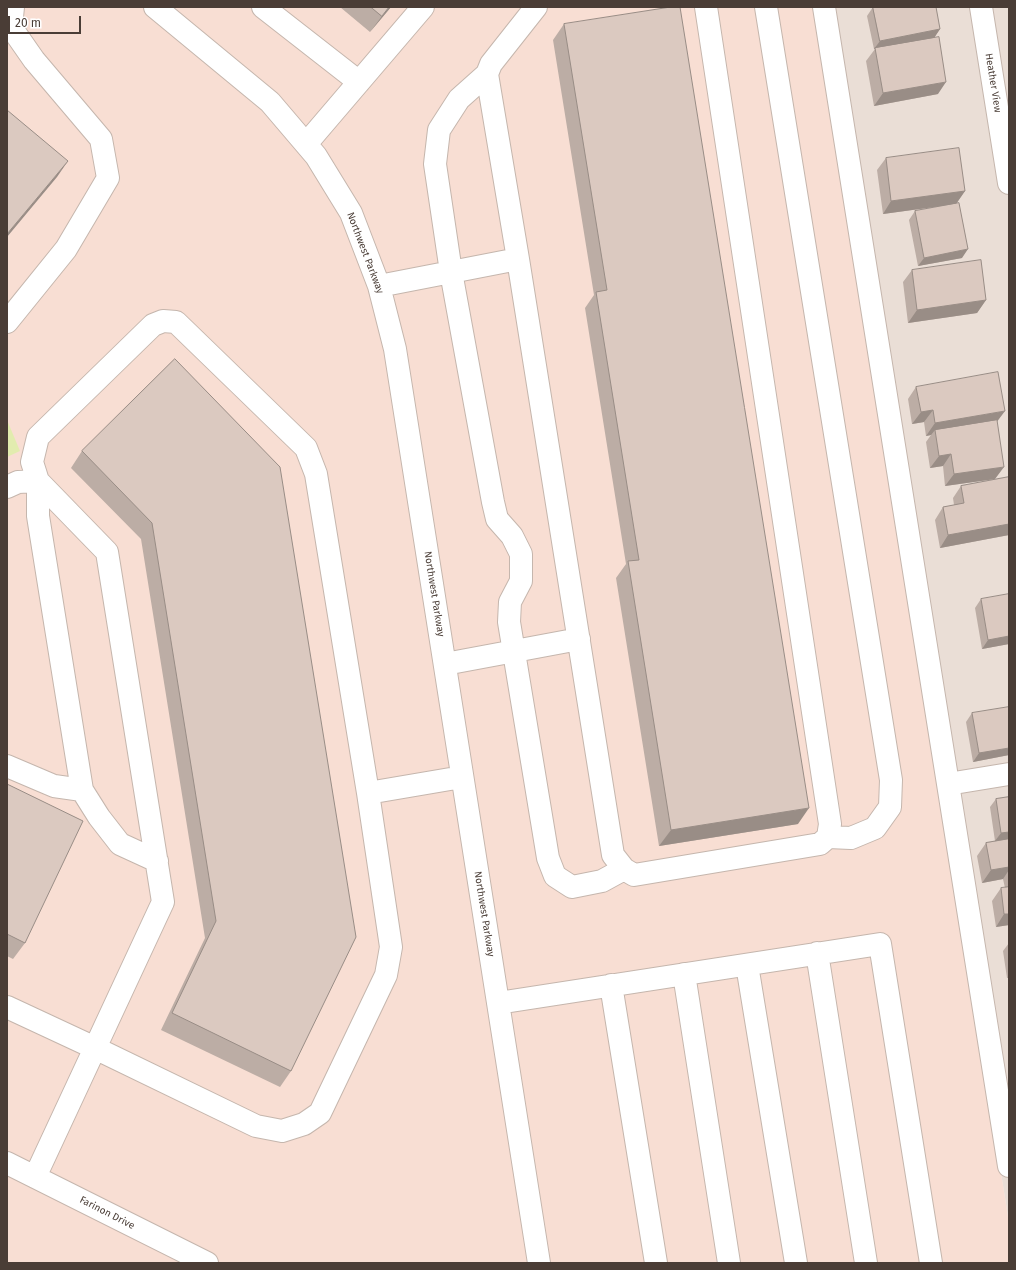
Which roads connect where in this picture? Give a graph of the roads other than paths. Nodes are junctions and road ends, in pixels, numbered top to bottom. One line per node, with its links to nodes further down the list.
1 (13, 7): 18 (street)
2 (155, 7): 13 (street, Northwest Parkway)
3 (263, 7): 11 (street)
4 (423, 7): 11 (street)
5 (536, 7): 10 (street)
6 (706, 7): 30 (street)
7 (766, 7): 30 (street)
8 (824, 7): 27 (street)
9 (980, 7): 12 (street, Heather View)
10 (487, 74): 15 (street); 16 (street)
11 (359, 82): 13 (street)
12 (1004, 121): 14 (street, Heather View)
13 (306, 144): 17 (street, Northwest Parkway)
14 (1009, 183)
15 (518, 259): 16 (street); 21 (street)
16 (451, 272): 17 (street); 22 (street)
17 (379, 286): 23 (street, Northwest Parkway)
18 (7, 322)
19 (38, 481): 20 (street); 28 (street); 29 (street); 31 (street)
20 (7, 487)
21 (579, 639): 22 (street); 32 (street)
22 (514, 651): 23 (street); 32 (street)
23 (445, 664): 26 (street, Northwest Parkway)
24 (7, 766): 28 (street)
25 (1009, 774): 27 (street)
26 (462, 777): 29 (street); 37 (street, Northwest Parkway)
27 (948, 784): 41 (street)
28 (82, 790): 31 (street)
29 (368, 793): 39 (street)
30 (828, 837): 32 (street)
31 (157, 861): 39 (street)
32 (624, 870)
33 (817, 954): 34 (street); 48 (street); 49 (street)
34 (747, 965): 35 (street); 47 (street)
35 (684, 974): 36 (street); 46 (street)
36 (611, 986): 37 (street); 45 (street)
37 (498, 1003): 44 (street, Northwest Parkway)
38 (7, 1007): 39 (street)
39 (95, 1048): 42 (street)
40 (7, 1163): 42 (street, Farinon Drive)
41 (1009, 1166)
42 (35, 1177): 43 (street, Farinon Drive)
43 (207, 1263)
44 (539, 1263)
45 (656, 1263)
46 (729, 1263)
47 (796, 1263)
48 (866, 1263)
49 (931, 1263)

